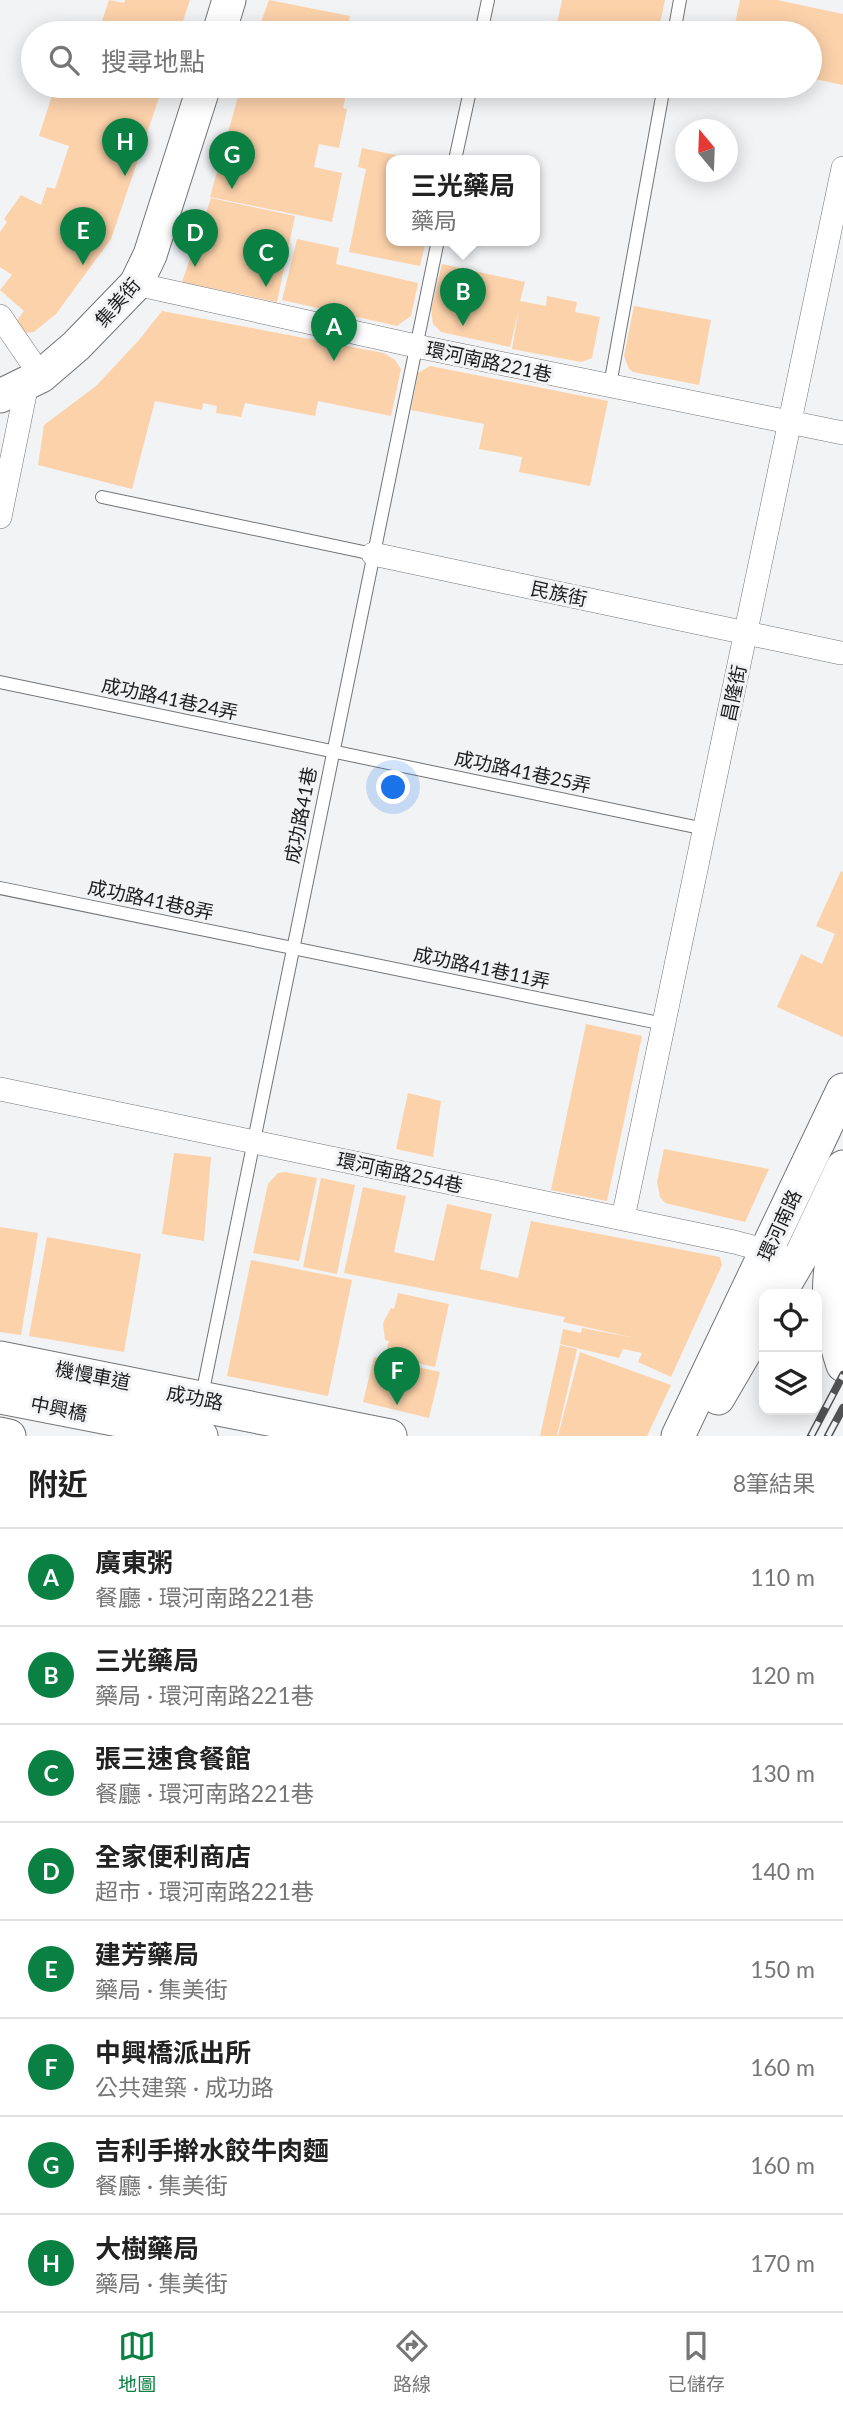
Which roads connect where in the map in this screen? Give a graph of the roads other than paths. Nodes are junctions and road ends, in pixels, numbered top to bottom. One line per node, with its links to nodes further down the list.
1 (229, 0): 4 (street)
2 (488, 0): 5 (lane)
3 (680, 0): 6 (lane)
4 (223, 21)
5 (484, 21)
6 (676, 21)
7 (200, 98): 13 (street, 集美街)
8 (468, 98): 10 (lane)
9 (662, 98): 17 (lane)
10 (456, 155)
11 (843, 168): 18 (street, 昌隆街)
12 (437, 246): 15 (lane, 成功路41巷)
13 (136, 284): 15 (street, 環河南路221巷); 16 (street, 集美街)
14 (0, 316): 16 (street)
15 (416, 346): 17 (street, 環河南路221巷); 22 (lane, 成功路41巷)
16 (23, 385): 21 (street)
17 (610, 386): 18 (street, 環河南路221巷)
18 (789, 422): 19 (street, 環河南路221巷); 23 (street, 昌隆街)
19 (843, 433)
20 (102, 497): 22 (lane)
21 (0, 517)
22 (373, 554): 23 (street, 民族街); 26 (lane, 成功路41巷)
23 (746, 633): 24 (street, 民族街); 27 (street, 昌隆街)
24 (841, 653)
25 (0, 682): 26 (lane, 成功路41巷24弄)
26 (333, 751): 27 (lane, 成功路41巷25弄); 29 (lane, 成功路41巷)
27 (705, 829): 30 (street, 昌隆街)
28 (0, 888): 29 (lane, 成功路41巷8弄)
29 (293, 948): 30 (lane, 成功路41巷11弄); 33 (lane, 成功路41巷)
30 (664, 1024): 36 (street, 昌隆街)
31 (0, 1089): 33 (street, 環河南路254巷)
32 (843, 1090): 37 (street, 環河南路)
33 (254, 1142): 36 (street, 環河南路254巷); 45 (lane, 成功路41巷)
34 (843, 1167): 38 (street, 環河南路)
35 (843, 1214): 42 (street)
36 (623, 1218): 37 (street, 環河南路254巷)
37 (766, 1250): 38 (street, 環河南路254巷); 51 (street, 環河南路)
38 (799, 1260): 39 (street, 環河南路)
39 (782, 1289)
40 (759, 1327): 52 (street)
41 (0, 1358): 45 (street, 成功路)
42 (843, 1365)
43 (0, 1377): 49 (lane, 機慢車道)
44 (0, 1397): 48 (street, 中興橋)
45 (201, 1398): 50 (street, 成功路)
46 (0, 1434): 47 (street)
47 (9, 1436)
48 (201, 1436)
49 (301, 1436)
50 (390, 1436)
51 (678, 1436)
52 (695, 1436)

